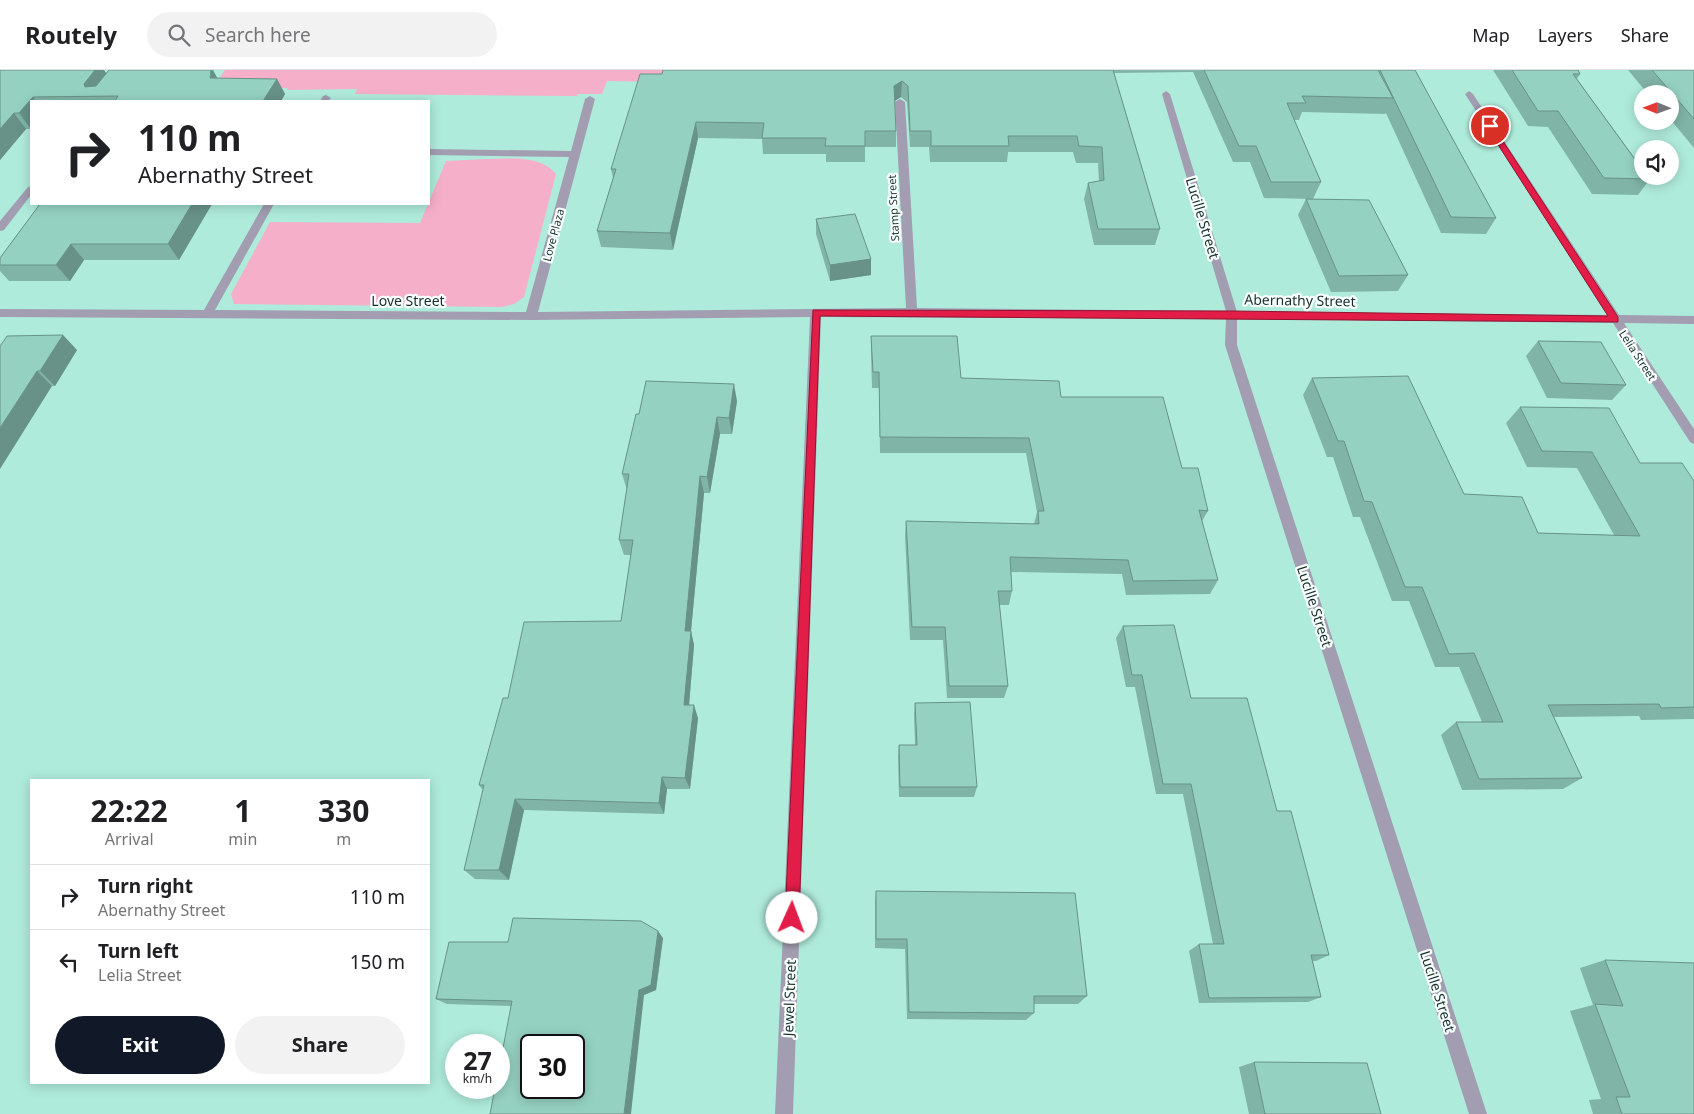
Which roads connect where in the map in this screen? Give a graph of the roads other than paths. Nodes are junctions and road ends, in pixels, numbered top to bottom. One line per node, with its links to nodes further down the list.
1 (1166, 94): 14 (street, Lucille Street)
2 (1469, 94): 16 (street, Lelia Street)
3 (590, 99): 6 (street, Love Plaza)
4 (900, 102): 11 (street, Stamp Street)
5 (430, 152): 6 (street)
6 (575, 154): 15 (street, Love Plaza)
7 (30, 190): 9 (street)
8 (268, 205): 13 (street)
9 (0, 228)
10 (816, 312): 11 (street, Abernathy Street); 15 (street, Love Street); 19 (street, Jewel Street)
11 (912, 312): 14 (street, Abernathy Street)
12 (0, 313): 13 (street, Love Street)
13 (208, 313): 15 (street, Love Street)
14 (1232, 314): 16 (street, Abernathy Street); 20 (street, Lucille Street)
15 (531, 316)
16 (1615, 320): 17 (street, Abernathy Street); 18 (street, Lelia Street)
17 (1694, 320)
18 (1694, 439)
19 (784, 1114)
20 (1478, 1114)

